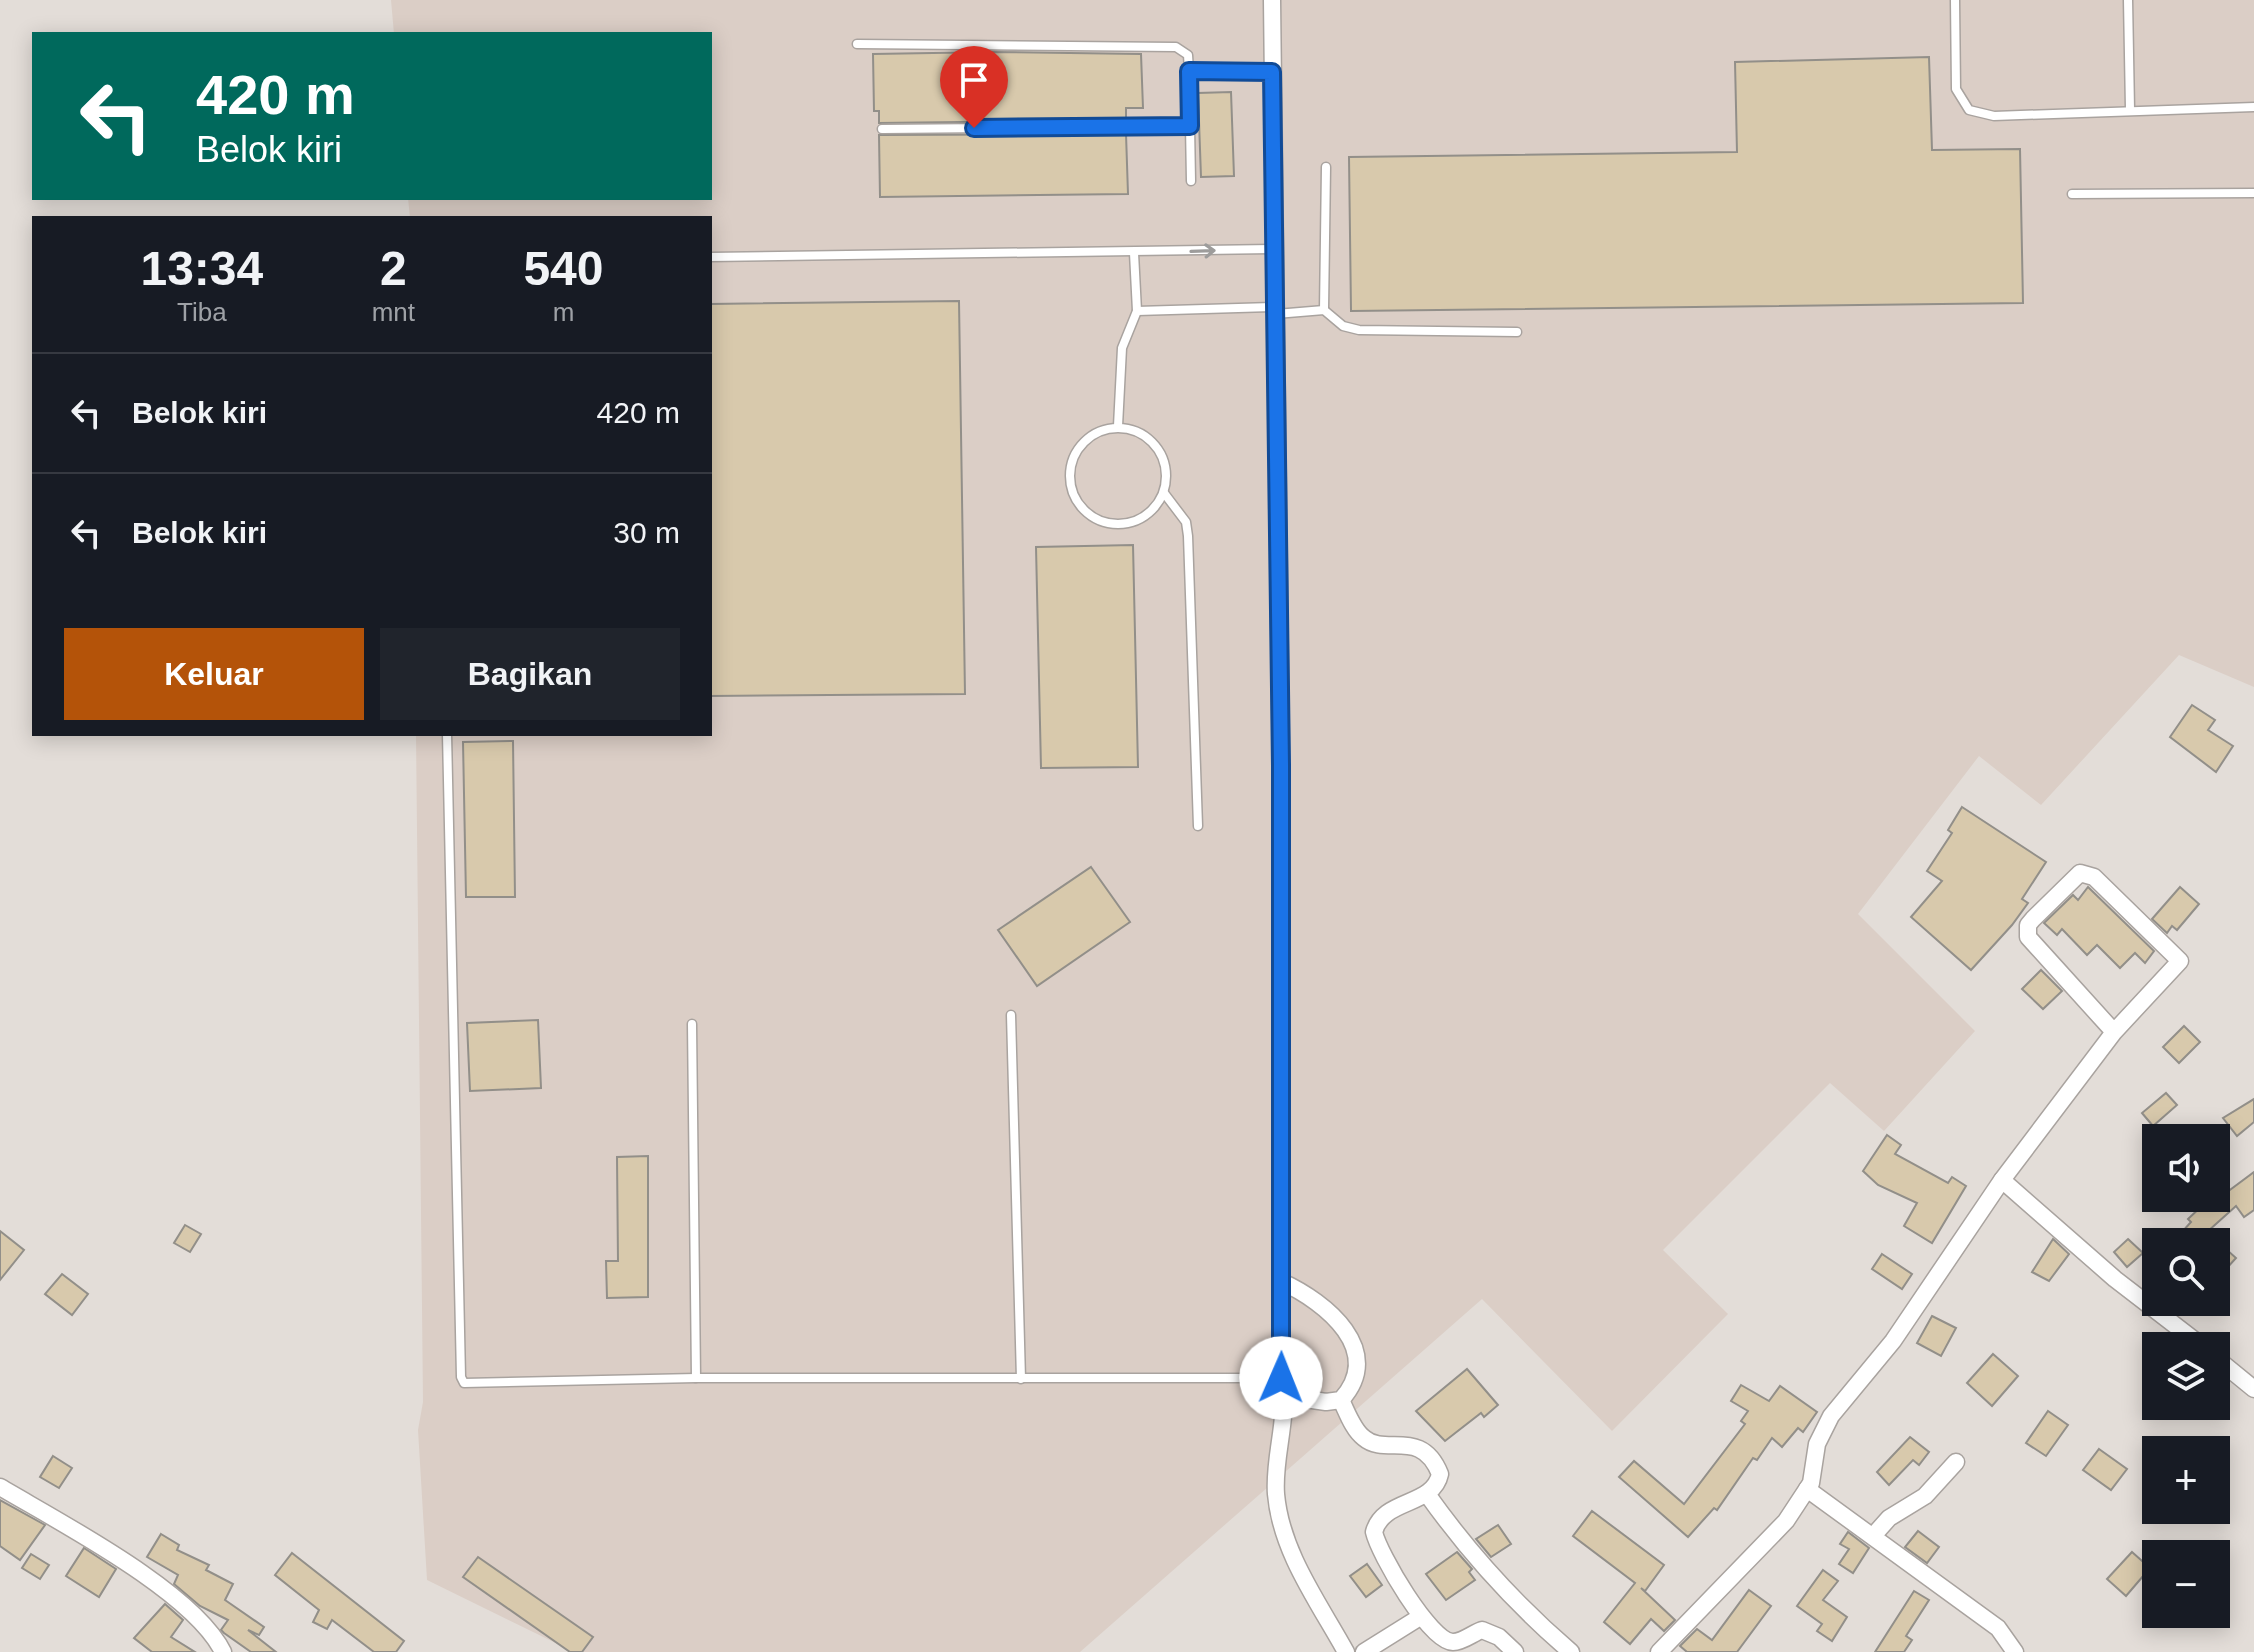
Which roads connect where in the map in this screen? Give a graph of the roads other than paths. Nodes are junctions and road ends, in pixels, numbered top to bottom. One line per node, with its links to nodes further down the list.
1 (1272, 0): 6 (street)
2 (1955, 0): 8 (lane)
3 (2128, 0): 8 (lane)
4 (857, 44): 5 (lane)
5 (1189, 71): 6 (lane); 9 (lane)
6 (1272, 72): 15 (street)
7 (2254, 107): 8 (lane)
8 (2130, 109)
9 (1190, 126): 10 (lane); 12 (lane)
10 (882, 129)
11 (1326, 167): 18 (lane)
12 (1191, 181)
13 (2254, 193): 14 (lane)
14 (2072, 194)
15 (1273, 249): 16 (lane, one-way to 15); 20 (street)
16 (1134, 253): 17 (lane); 19 (lane)
17 (712, 257)
18 (1324, 310): 20 (lane); 21 (lane)
19 (1137, 311): 20 (lane); 22 (lane)
20 (1274, 311): 30 (street)
21 (1517, 332)
22 (1118, 426): 23 (lane); 23 (lane)
23 (1164, 493): 25 (lane)
24 (447, 736): 33 (lane)
25 (1198, 826)
26 (1011, 1015): 35 (lane)
27 (692, 1024): 33 (lane)
28 (2114, 1032): 28 (street); 29 (street)
29 (2002, 1180): 31 (street); 41 (street)
30 (1282, 1282): 34 (street); 38 (street)
31 (2184, 1332)
32 (2230, 1369): 36 (street)
33 (696, 1378): 35 (lane)
34 (1281, 1378): 35 (lane); 37 (street)
35 (1021, 1379)
36 (2254, 1389)
37 (1285, 1396): 38 (street); 46 (street)
38 (1341, 1400): 42 (street)
39 (1956, 1462): 43 (street)
40 (0, 1487): 45 (street)
41 (1807, 1489): 43 (street); 50 (street)
42 (1427, 1494): 44 (street); 49 (street)
43 (1873, 1536): 51 (street)
44 (1420, 1617): 47 (street); 48 (street)
45 (223, 1652)
46 (1346, 1652)
47 (1364, 1652)
48 (1515, 1652)
49 (1571, 1652)
50 (1659, 1652)
51 (2015, 1652)

